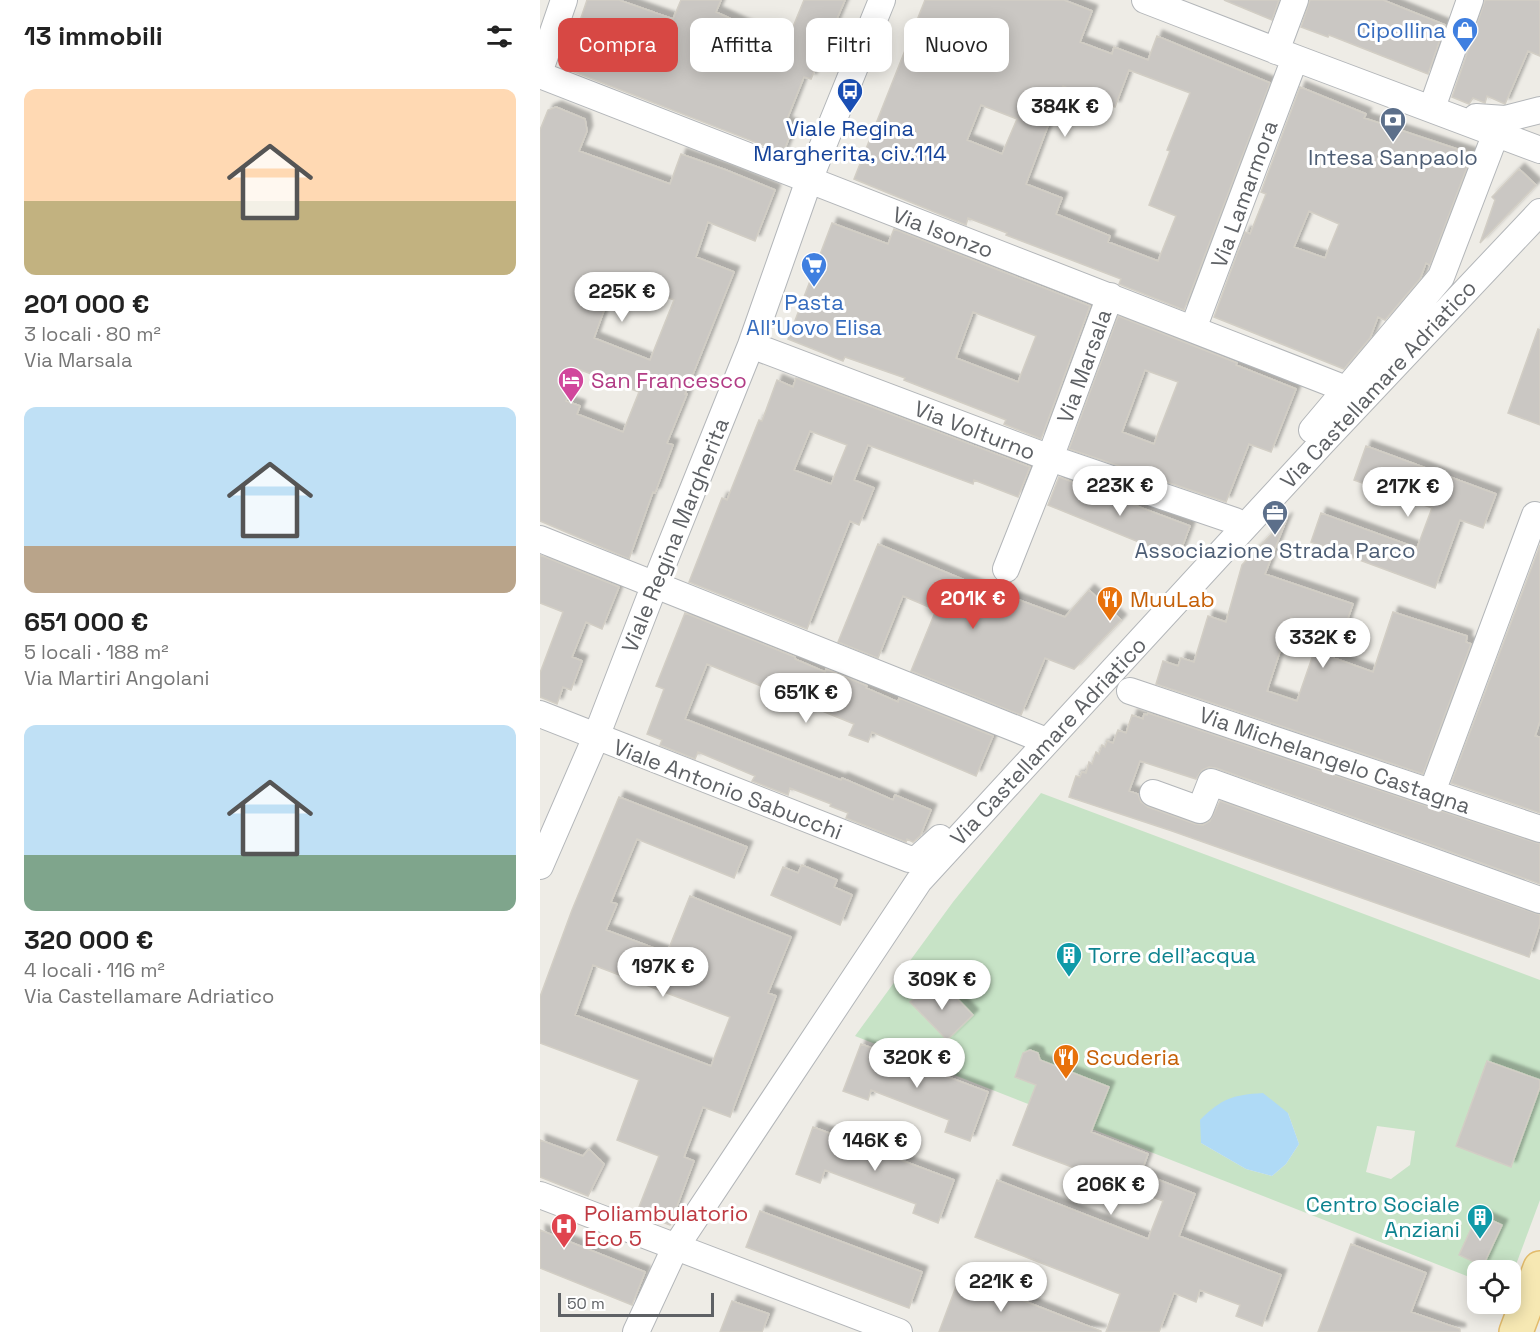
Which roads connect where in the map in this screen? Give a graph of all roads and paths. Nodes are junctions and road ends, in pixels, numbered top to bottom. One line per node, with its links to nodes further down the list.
1 (564, 0): 8 (street)
2 (882, 0): 15 (street, Viale Regina Margherita)
3 (1145, 0): 6 (street)
4 (1294, 0): 7 (street, Via Lamarmora)
5 (1470, 0): 11 (street)
6 (1174, 5): 7 (street)
7 (1285, 55): 10 (street); 18 (street, Via Lamarmora)
8 (540, 70)
9 (540, 75): 15 (street, Via Isonzo)
10 (1383, 92): 11 (street); 13 (street)
11 (1433, 105): 12 (street)
12 (1540, 110)
13 (1496, 134): 14 (street); 20 (street)
14 (1540, 150)
15 (809, 180): 17 (street, Via Isonzo); 19 (street, Viale Regina Margherita)
16 (1540, 212): 37 (street, Via Castellamare Adriatico)
17 (1110, 296): 18 (street, Via Isonzo); 21 (street, Via Marsala)
18 (1193, 329): 20 (street, Via Isonzo)
19 (751, 345): 21 (street, Via Volturno); 26 (street, Viale Regina Margherita)
20 (1346, 389): 23 (street)
21 (1050, 458): 23 (street, Via Volturno); 25 (street, Via Marsala)
22 (1537, 516): 31 (street)
23 (1235, 521): 30 (street)
24 (540, 539): 26 (street)
25 (1006, 569)
26 (655, 584): 29 (street, Viale Regina Margherita); 30 (street)
27 (1131, 691): 31 (street, Via Michelangelo Castagna)
28 (540, 714): 29 (street, Viale Antonio Sabucchi)
29 (596, 737): 30 (street, Viale Antonio Sabucchi); 34 (street, Viale Regina Margherita)
30 (1039, 738)
31 (1432, 792): 33 (street, Via Michelangelo Castagna)
32 (1153, 793): 35 (street)
33 (1540, 829)
34 (540, 866)
35 (1540, 900)
36 (540, 1195): 37 (street)
37 (675, 1248): 40 (street, Via Castellamare Adriatico); 41 (street)
38 (1540, 1268): 39 (main road)
39 (1534, 1304): 42 (main road)
40 (636, 1332)
41 (899, 1332)
42 (1516, 1332)

